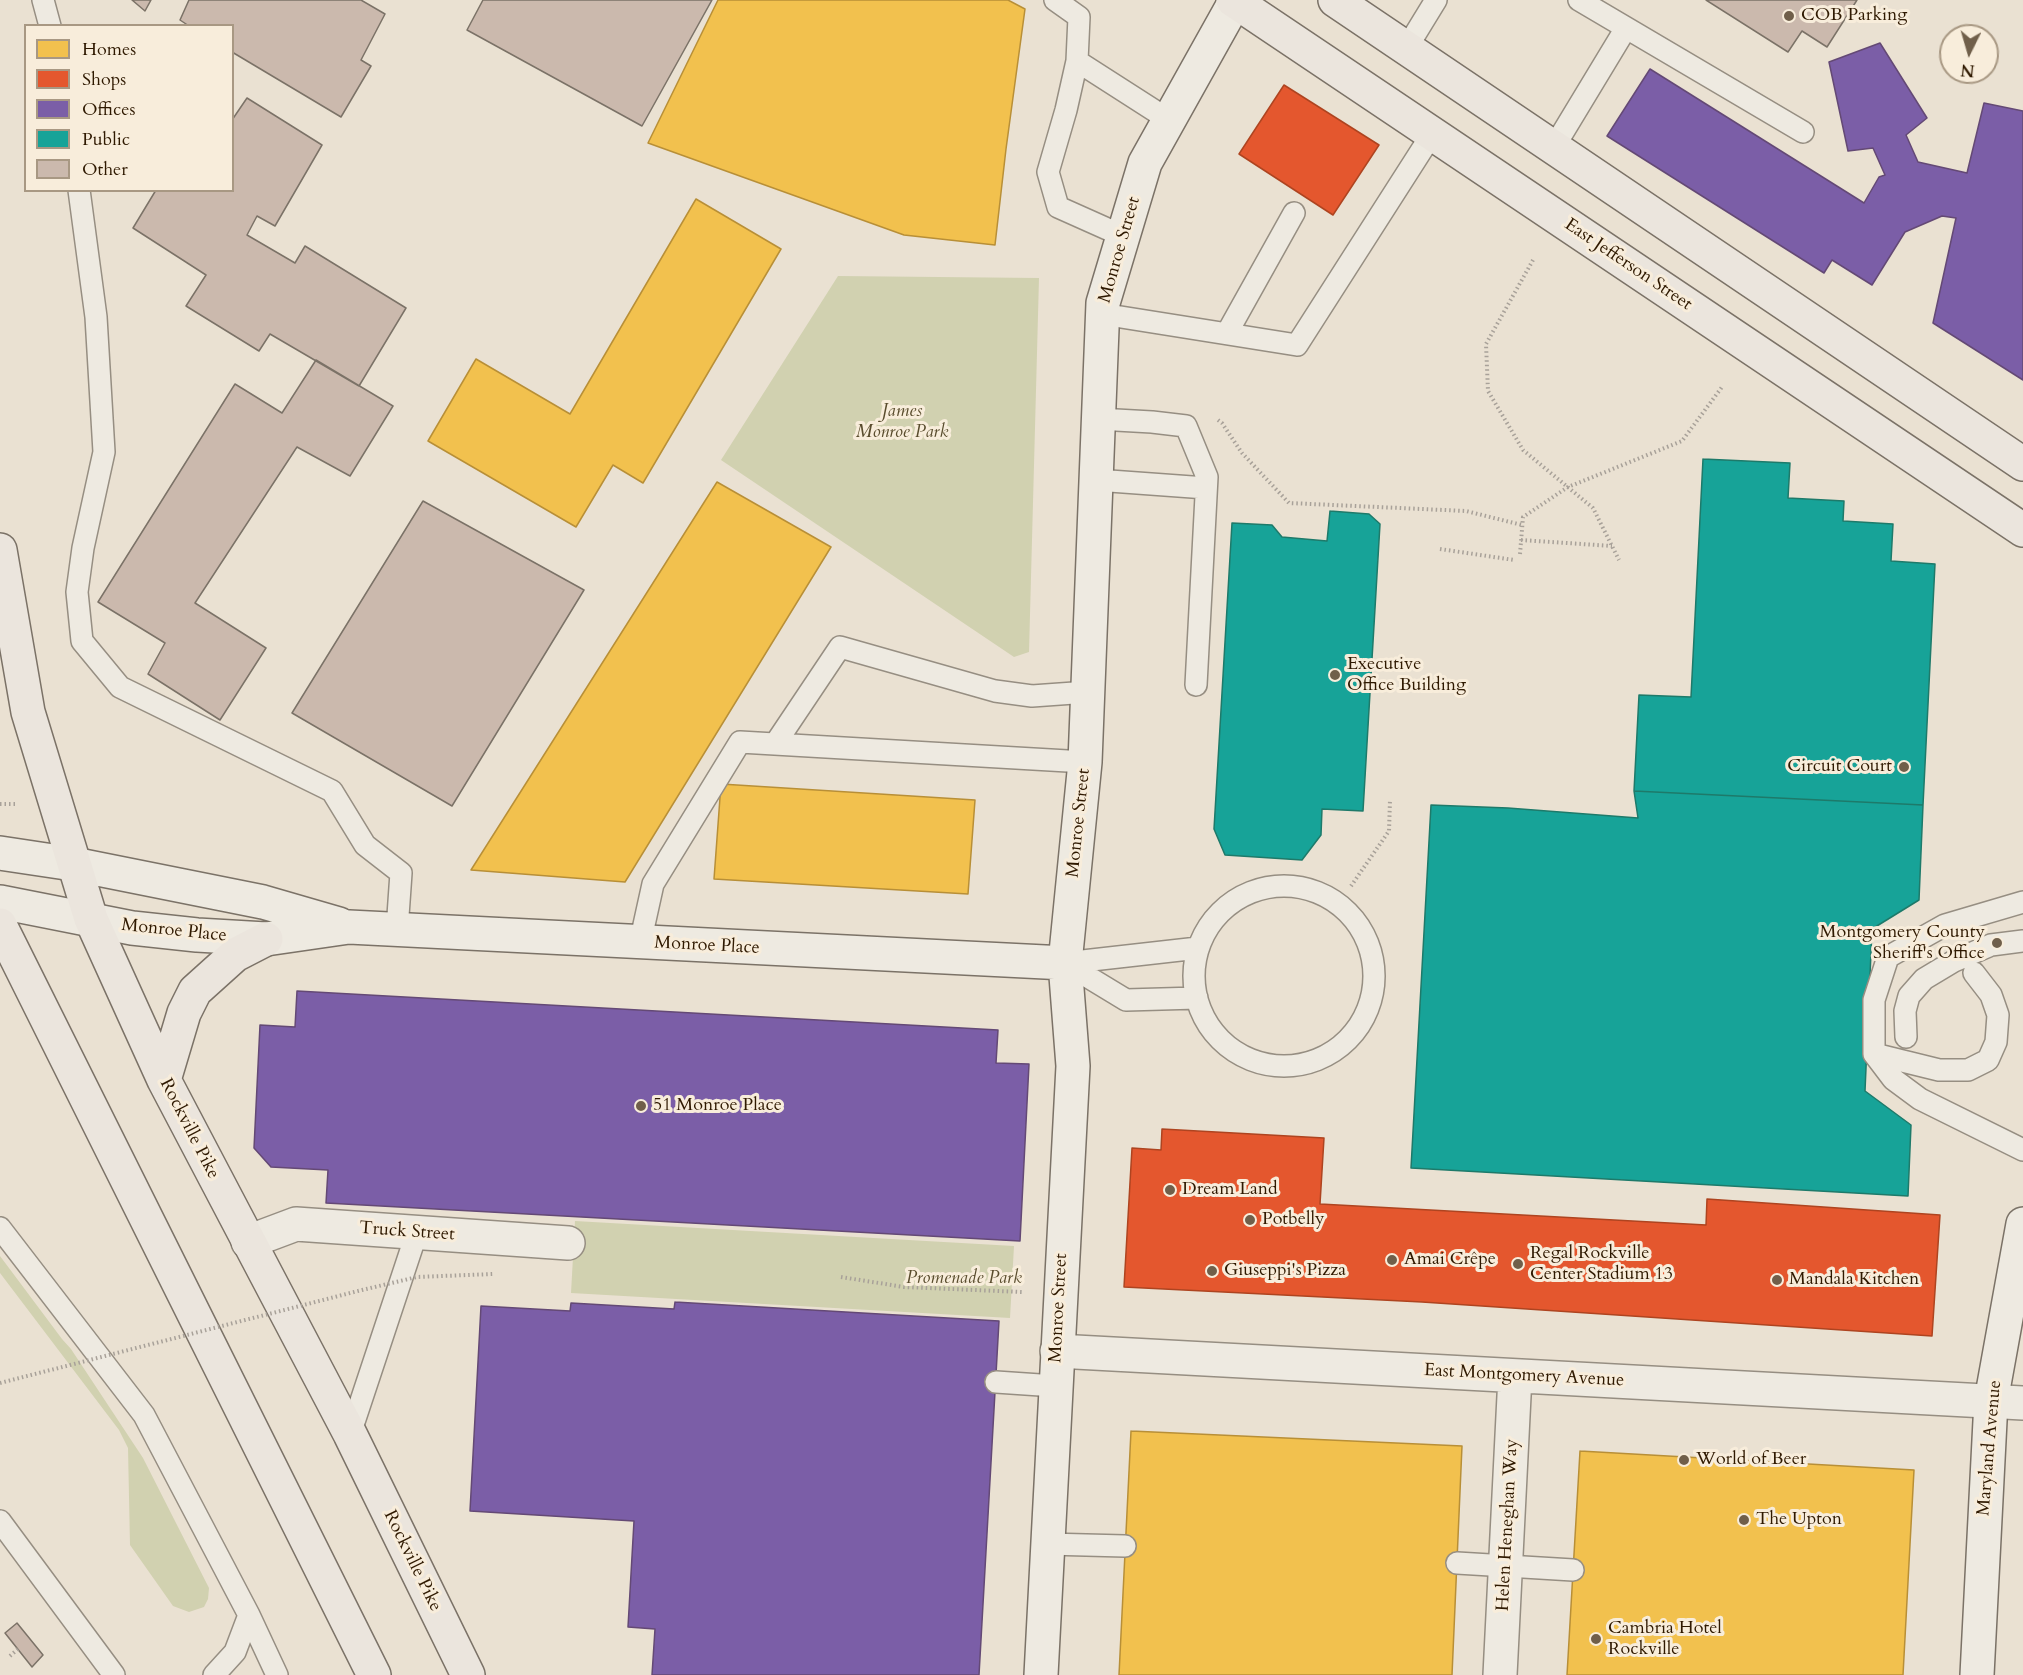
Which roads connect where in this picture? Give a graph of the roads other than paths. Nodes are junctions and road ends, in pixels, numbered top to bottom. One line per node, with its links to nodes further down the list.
1 (43, 0): 7 (lane)
2 (1055, 0): 10 (lane)
3 (1234, 0): 11 (street, Monroe Street); 13 (main road, East Jefferson Street)
4 (1335, 0): 9 (main road)
5 (1436, 0): 9 (lane)
6 (1579, 0): 8 (lane)
7 (49, 24)
8 (1626, 28): 12 (lane); 14 (lane)
9 (1407, 48): 14 (main road)
10 (1077, 61): 11 (lane); 17 (lane)
11 (1169, 120): 17 (street, Monroe Street)
12 (1803, 132)
13 (1432, 134): 19 (lane); 24 (main road, East Jefferson Street)
14 (1554, 147): 21 (main road)
15 (79, 192): 37 (lane)
16 (1294, 213): 19 (lane)
17 (1123, 236): 18 (street, Monroe Street)
18 (1102, 314): 19 (lane); 20 (street, Monroe Street)
19 (1227, 333)
20 (1098, 419): 22 (street, Monroe Street); 23 (lane)
21 (2023, 464)
22 (1096, 480): 23 (lane); 27 (street, Monroe Street)
23 (1206, 488): 26 (lane)
24 (2023, 530)
25 (0, 550): 31 (main road, Rockville Pike)
26 (1196, 685)
27 (1088, 692): 28 (lane); 29 (street, Monroe Street)
28 (775, 744): 29 (lane); 40 (lane)
29 (1085, 762): 42 (street, Monroe Street)
30 (0, 853): 31 (street, Monroe Place)
31 (73, 864): 34 (main road, Rockville Pike); 36 (street, Monroe Place)
32 (0, 902): 34 (street, Monroe Place)
33 (2023, 902): 46 (lane)
34 (91, 919): 38 (street, Monroe Place); 47 (main road, Rockville Pike)
35 (0, 925): 70 (main road)
36 (349, 927): 37 (street, Monroe Place); 38 (street, Monroe Place)
37 (397, 930): 40 (street, Monroe Place)
38 (266, 939): 47 (main road)
39 (2023, 941): 45 (lane)
40 (640, 942): 42 (street, Monroe Place)
41 (1198, 948): 42 (lane); 44 (lane); 44 (lane)
42 (1065, 963): 44 (lane); 54 (street, Monroe Street)
43 (1974, 973): 46 (lane)
44 (1197, 998)
45 (1906, 1037)
46 (1874, 1054): 48 (lane)
47 (164, 1080): 52 (main road, Rockville Pike)
48 (2023, 1150)
49 (2023, 1224): 58 (street, Maryland Avenue)
50 (0, 1228): 66 (lane)
51 (417, 1232): 52 (street, Truck Street); 53 (street, Truck Street); 59 (lane)
52 (248, 1242): 59 (main road, Rockville Pike)
53 (568, 1243)
54 (1057, 1351): 55 (street, East Montgomery Avenue); 57 (street, Monroe Street)
55 (1515, 1376): 58 (street, East Montgomery Avenue); 64 (street, Helen Heneghan Way)
56 (996, 1382): 57 (lane)
57 (1055, 1386): 61 (street, Monroe Street)
58 (2007, 1402): 74 (street, Maryland Avenue)
59 (351, 1434): 71 (main road, Rockville Pike)
60 (0, 1521): 67 (lane)
61 (1047, 1544): 62 (lane); 72 (street, Monroe Street)
62 (1125, 1546)
63 (1457, 1563): 64 (lane)
64 (1505, 1566): 65 (lane); 73 (street, Helen Heneghan Way)
65 (1573, 1570)
66 (249, 1615): 68 (lane); 69 (lane)
67 (114, 1675)
68 (214, 1675)
69 (278, 1675)
70 (374, 1675)
71 (468, 1675)
72 (1041, 1675)
73 (1500, 1675)
74 (1977, 1675)

